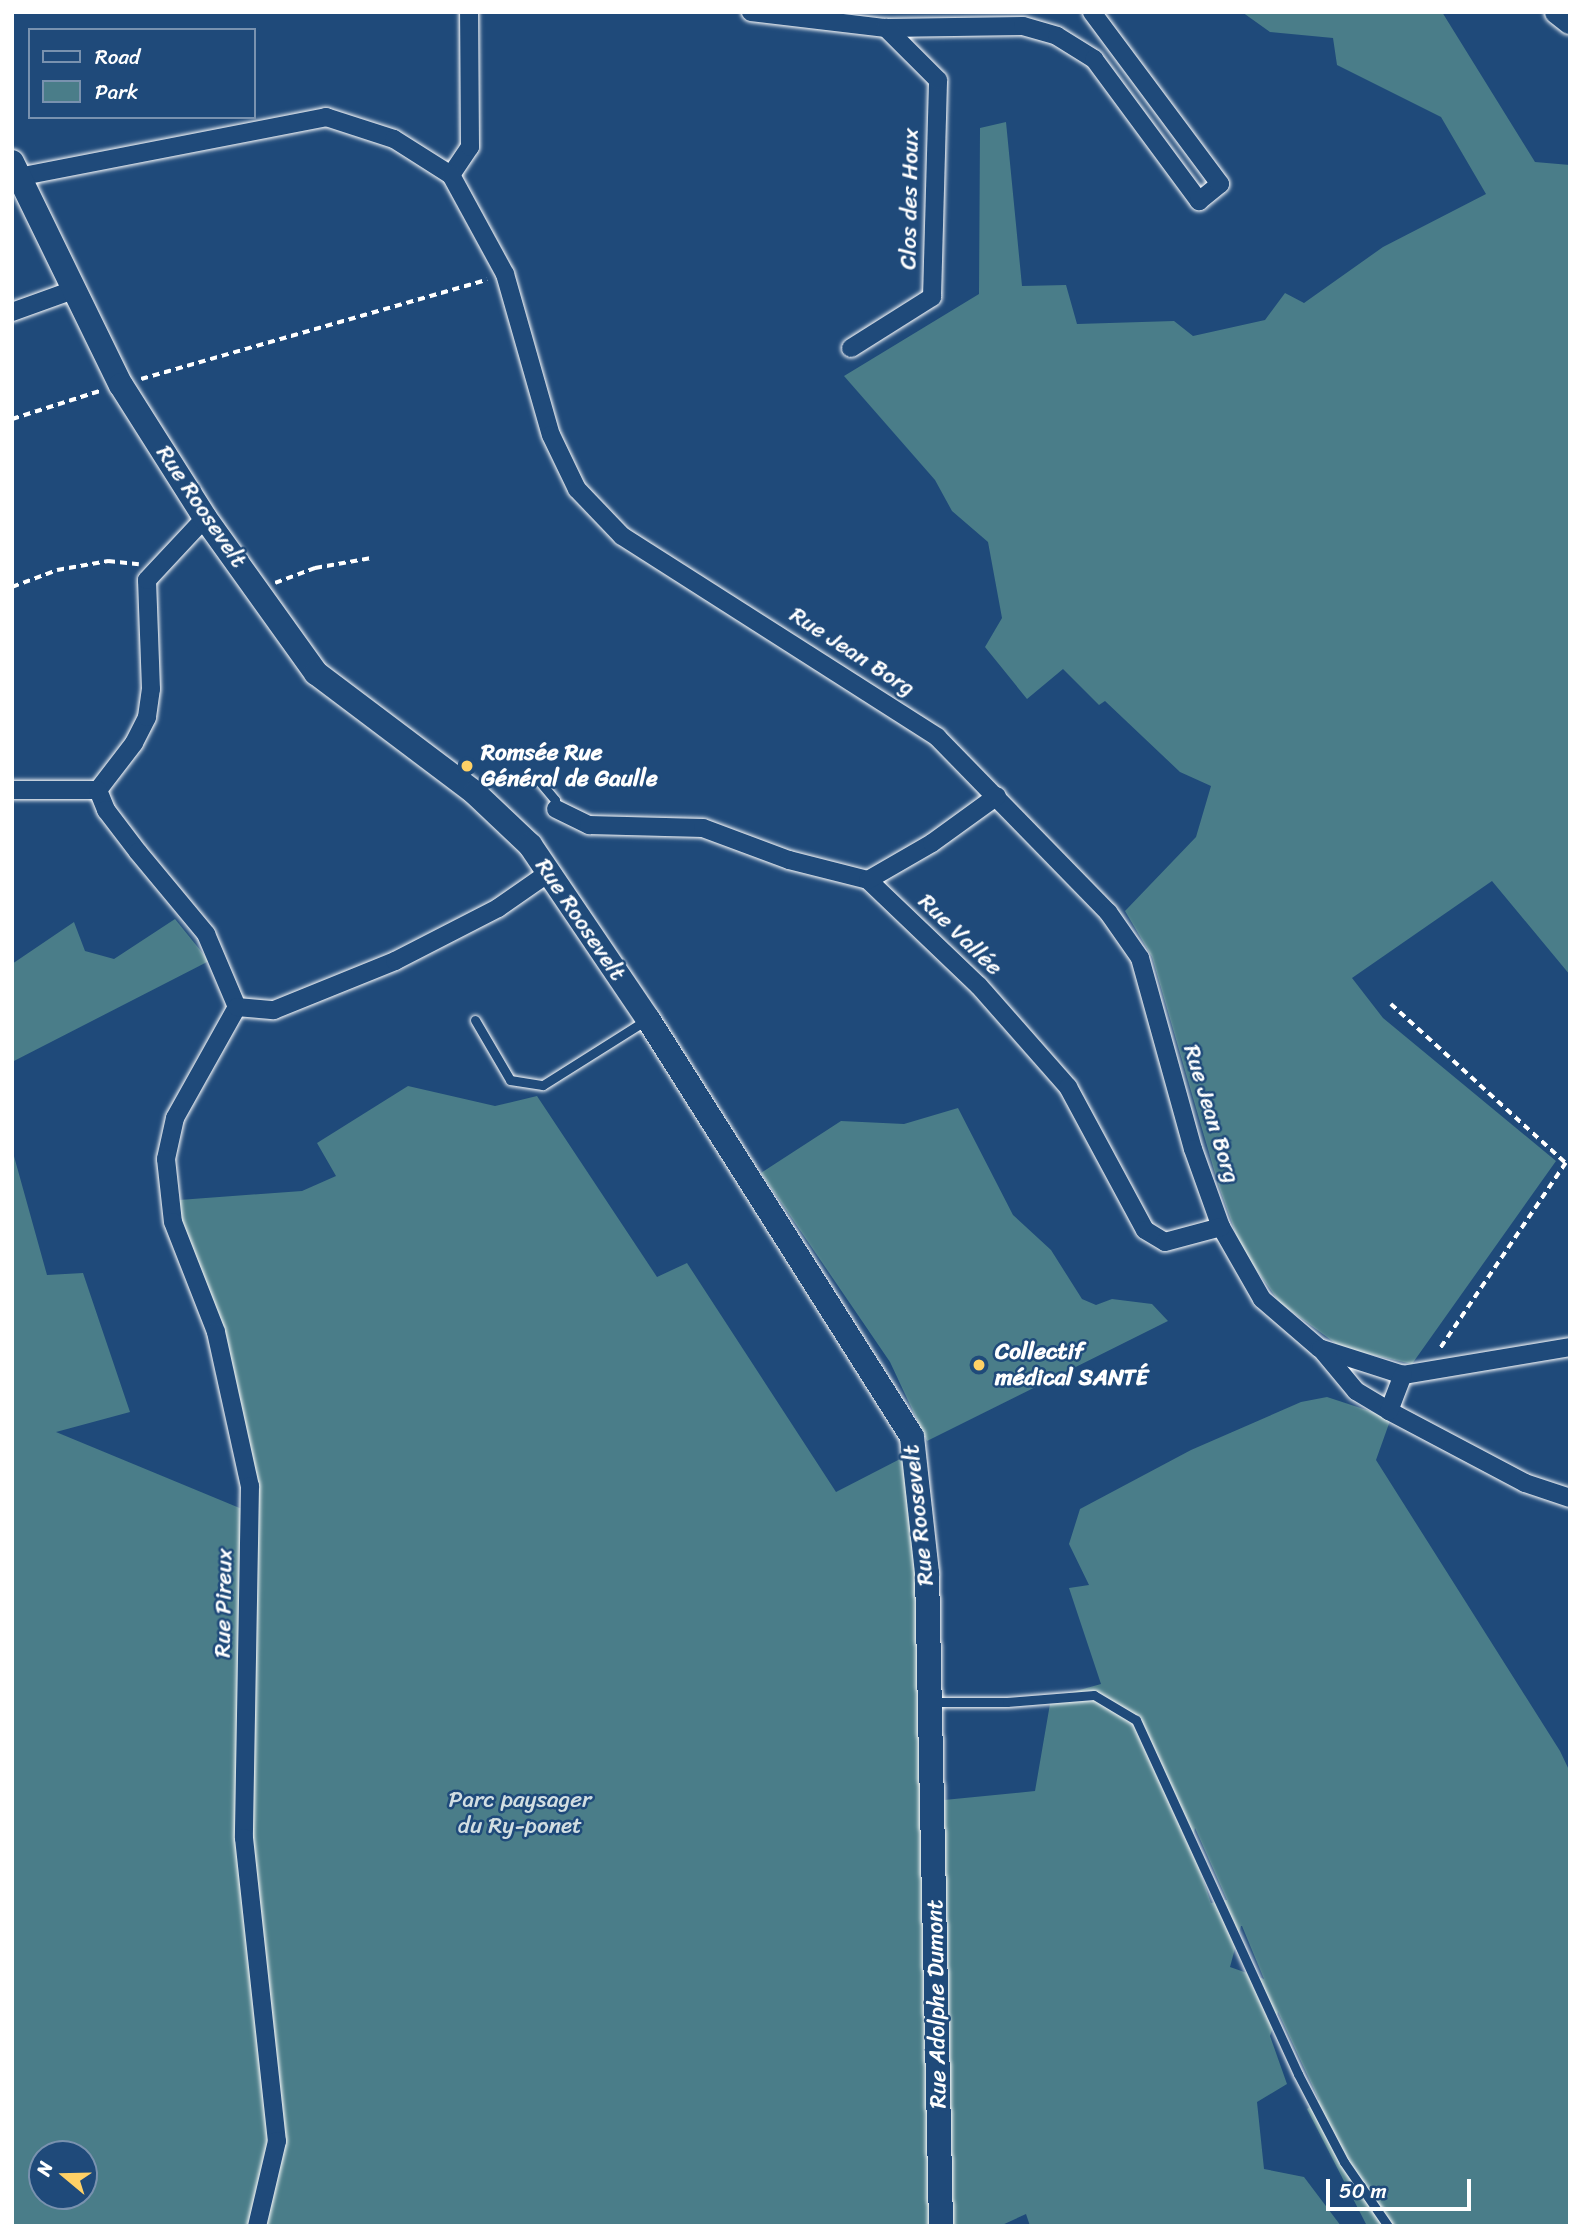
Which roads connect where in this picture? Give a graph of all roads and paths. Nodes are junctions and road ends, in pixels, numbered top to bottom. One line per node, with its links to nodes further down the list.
1 (469, 12): 8 (street)
2 (751, 12): 6 (street)
3 (1092, 12): 6 (street)
4 (1557, 12): 5 (main road)
5 (1570, 22)
6 (886, 28): 12 (street, Clos des Houx)
7 (15, 170): 8 (street, Rue Jean Borg); 10 (main road, Rue Roosevelt)
8 (451, 176): 9 (street, Rue Jean Borg)
9 (505, 274): 13 (path); 23 (street, Rue Jean Borg)
10 (73, 290): 11 (street); 13 (main road, Rue Roosevelt)
11 (12, 312)
12 (851, 348)
13 (121, 385): 14 (path); 15 (main road, Rue Roosevelt)
14 (12, 419)
15 (205, 518): 17 (street); 19 (main road, Rue Roosevelt)
16 (371, 558): 19 (path)
17 (156, 570): 18 (path); 22 (street)
18 (12, 587)
19 (257, 590): 25 (main road, Rue Roosevelt)
20 (540, 782): 24 (lane)
21 (12, 790): 22 (street)
22 (98, 790): 28 (street)
23 (997, 796): 26 (street); 31 (street, Rue Jean Borg)
24 (556, 809): 26 (street, Rue Vallée)
25 (547, 874): 28 (street); 29 (main road, Rue Roosevelt)
26 (868, 880): 31 (street, Rue Vallée)
27 (1391, 1004): 34 (path)
28 (237, 1007): 40 (street, Rue Pireux)
29 (648, 1019): 30 (lane); 38 (main road, Rue Roosevelt)
30 (475, 1020)
31 (1221, 1227): 33 (street, Rue Jean Borg)
32 (1570, 1347): 34 (street, Rue Jean Borg)
33 (1319, 1348): 35 (street, Rue Jean Borg); 36 (street)
34 (1425, 1371): 35 (street, Rue Jean Borg)
35 (1403, 1375): 36 (street)
36 (1389, 1412): 37 (street)
37 (1570, 1498)
38 (929, 1702): 39 (main road, Rue Roosevelt); 42 (lane)
39 (932, 1781): 41 (main road, Rue Adolphe Dumont)
40 (257, 2226)
41 (941, 2226)
42 (1388, 2226)

